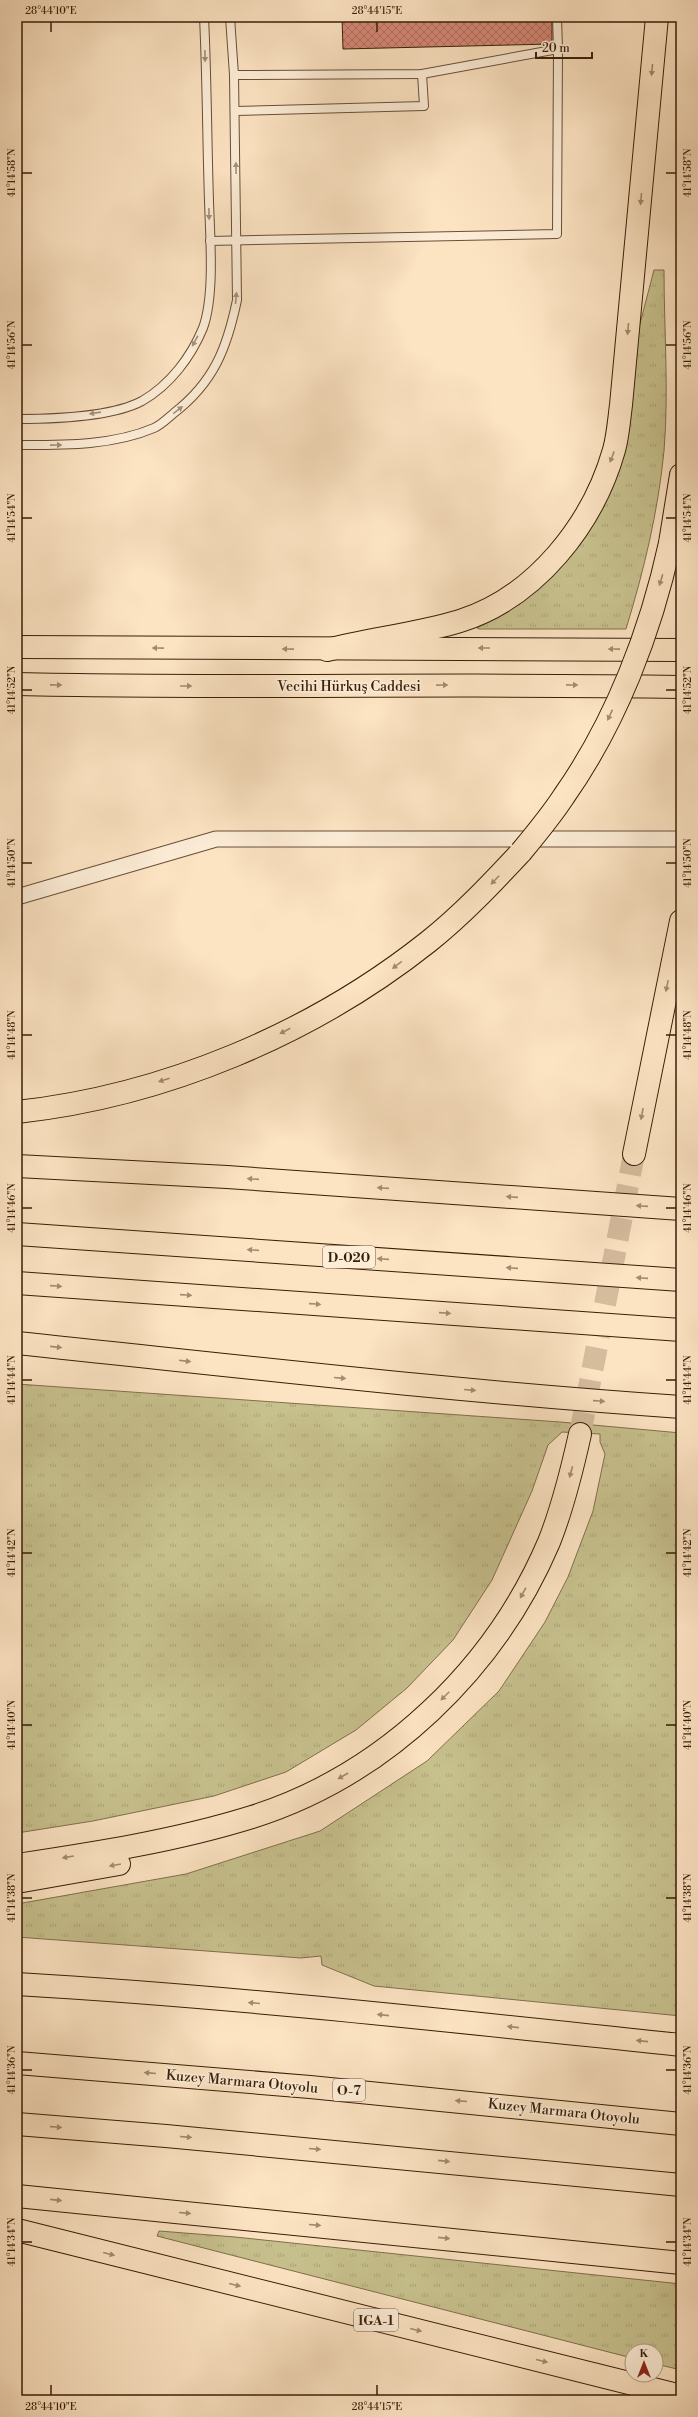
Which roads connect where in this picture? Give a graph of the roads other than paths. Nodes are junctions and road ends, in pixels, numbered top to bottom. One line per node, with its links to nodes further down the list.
1 (204, 17): 10 (lane, one-way to 10)
2 (230, 17): 7 (lane)
3 (557, 17): 5 (lane)
4 (657, 17): 15 (main road, one-way to 15)
5 (558, 49): 6 (lane); 9 (lane)
6 (422, 74): 7 (lane); 8 (lane)
7 (234, 75): 8 (lane)
8 (235, 111): 9 (lane, one-way to 8)
9 (237, 240): 10 (lane); 12 (lane, one-way to 9)
10 (210, 241): 11 (lane, one-way to 11)
11 (17, 419)
12 (17, 446)
13 (681, 475): 22 (main road, one-way to 22, bridge)
14 (17, 646): 15 (main road, one-way to 14)
15 (326, 650): 16 (main road, one-way to 15)
16 (681, 650)
17 (17, 684): 18 (main road, Vecihi Hürkuş Caddesi, one-way to 18)
18 (681, 687)
19 (681, 839): 20 (street)
20 (17, 897)
21 (681, 921): 23 (main road, one-way to 23)
22 (17, 1112)
23 (634, 1154)
24 (17, 1166): 25 (main road, one-way to 24)
25 (681, 1209)
26 (17, 1234): 27 (main road, D-020, one-way to 26)
27 (681, 1280)
28 (17, 1283): 29 (main road, one-way to 29)
29 (681, 1330)
30 (17, 1343): 31 (main road, one-way to 31)
31 (681, 1406)
32 (580, 1434): 33 (main road, one-way to 33)
33 (283, 1805): 34 (main road, one-way to 34); 35 (main road, one-way to 35)
34 (17, 1865)
35 (17, 1882)
36 (17, 1984): 37 (main road, one-way to 36)
37 (681, 2044)
38 (17, 2063): 40 (main road, Kuzey Marmara Otoyolu / O-7, one-way to 38)
39 (17, 2124): 41 (main road, one-way to 41)
40 (681, 2124)
41 (681, 2185)
42 (17, 2196): 44 (main road, one-way to 44)
43 (17, 2230): 45 (main road, IGA-1, one-way to 45)
44 (681, 2263)
45 (681, 2396)

